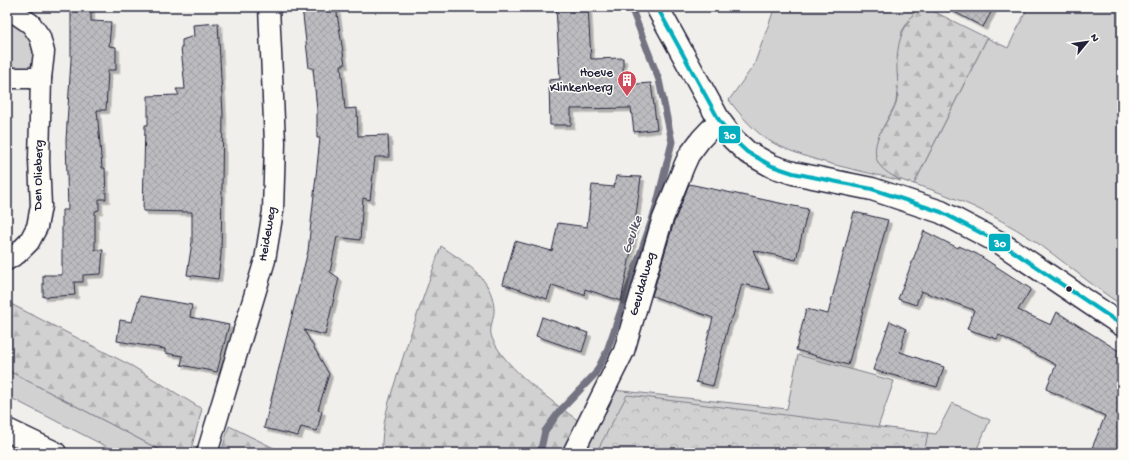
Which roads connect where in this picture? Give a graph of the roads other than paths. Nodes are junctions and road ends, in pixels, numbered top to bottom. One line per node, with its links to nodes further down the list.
1 (269, 7): 11 (street, Heideweg)
2 (657, 7): 6 (main road)
3 (7, 13): 5 (street, Den Olieberg)
4 (7, 78): 5 (street)
5 (41, 78): 7 (street, Den Olieberg)
6 (719, 120): 8 (main road); 12 (street, Geuldalweg)
7 (7, 260)
8 (1122, 325)
9 (7, 430): 10 (main road)
10 (55, 453)
11 (207, 453)
12 (573, 453)

